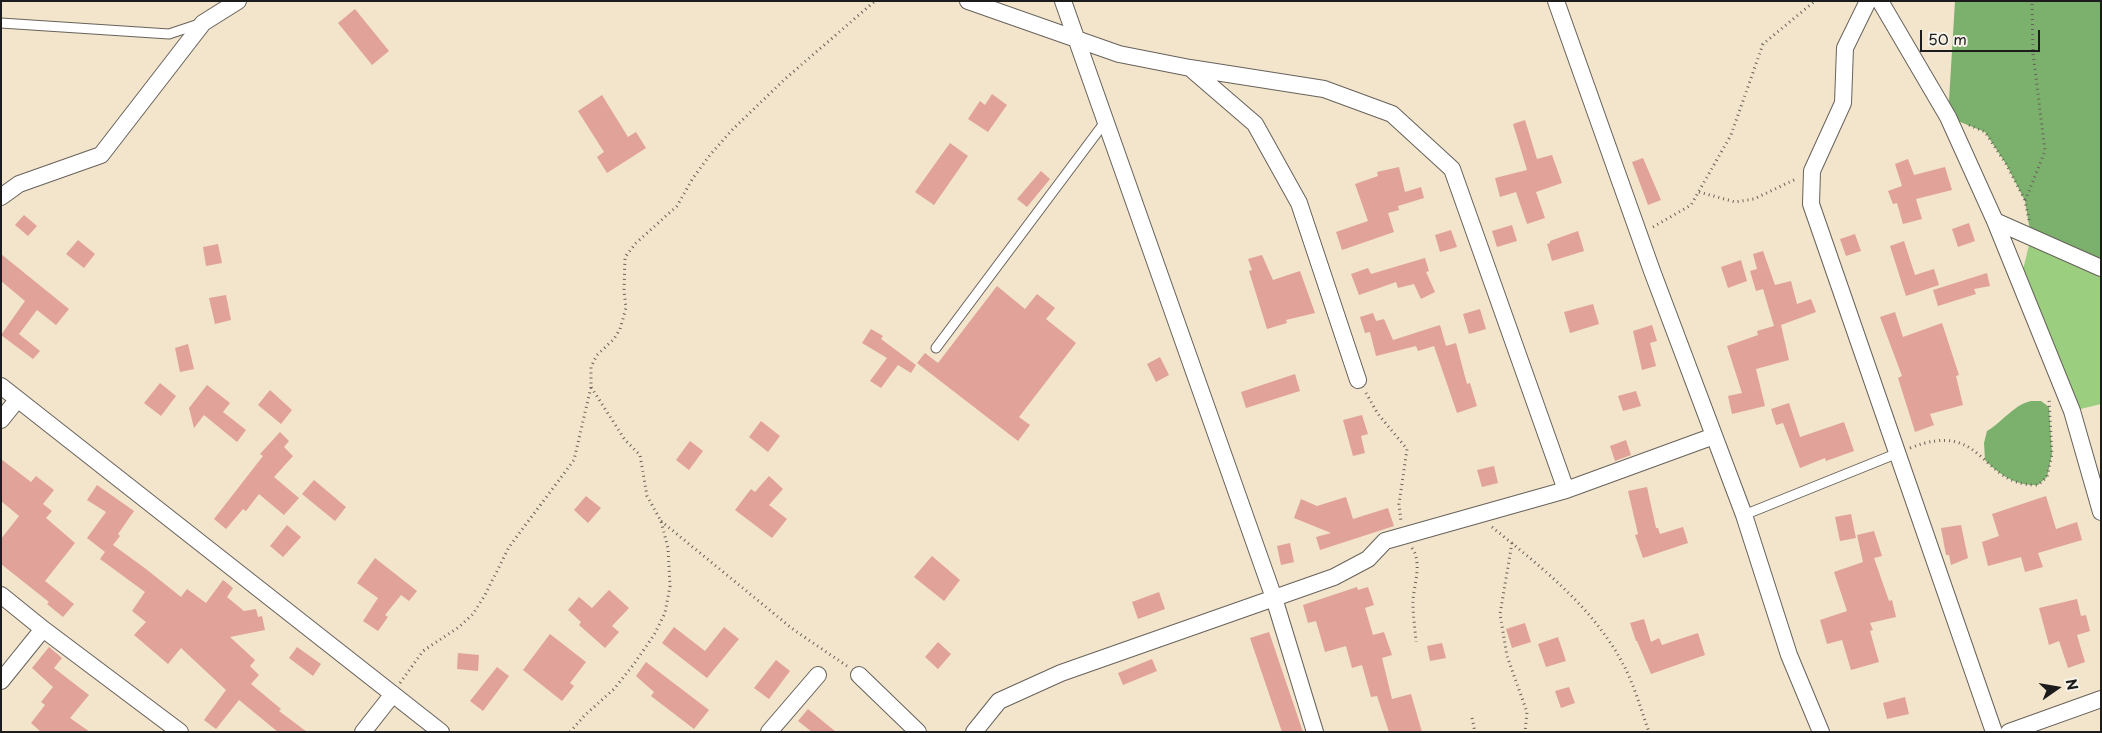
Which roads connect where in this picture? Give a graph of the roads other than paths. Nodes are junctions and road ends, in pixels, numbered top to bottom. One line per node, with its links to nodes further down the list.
1 (238, 1): 8 (street)
2 (968, 1): 9 (street)
3 (1063, 1): 9 (street)
4 (1556, 1): 20 (street)
5 (1868, 1): 21 (street)
6 (1880, 1): 13 (street)
7 (1, 23): 8 (lane)
8 (203, 23): 12 (street)
9 (1075, 38): 10 (street); 11 (street)
10 (1190, 68): 16 (street); 22 (street)
11 (1105, 122): 15 (lane); 26 (street)
12 (1, 197)
13 (1995, 221): 14 (street); 23 (street)
14 (2101, 268)
15 (936, 348)
16 (1358, 380)
17 (1, 386): 18 (street)
18 (17, 400): 19 (street); 31 (street)
19 (1, 420)
20 (1714, 436): 22 (street); 24 (street)
21 (1898, 453): 24 (lane); 42 (street)
22 (1566, 490): 26 (street)
23 (2101, 512)
24 (1744, 515): 41 (street)
25 (1, 595): 27 (street)
26 (1274, 598): 39 (street); 40 (street)
27 (43, 629): 30 (street); 33 (street)
28 (818, 675): 37 (street)
29 (860, 675): 38 (street)
30 (1, 681)
31 (393, 694): 35 (street); 36 (street)
32 (2101, 699): 43 (street)
33 (162, 726): 34 (street)
34 (180, 732)
35 (363, 732)
36 (441, 732)
37 (769, 732)
38 (918, 732)
39 (974, 732)
40 (1315, 732)
41 (1822, 732)
42 (1994, 732)
43 (2009, 732)

